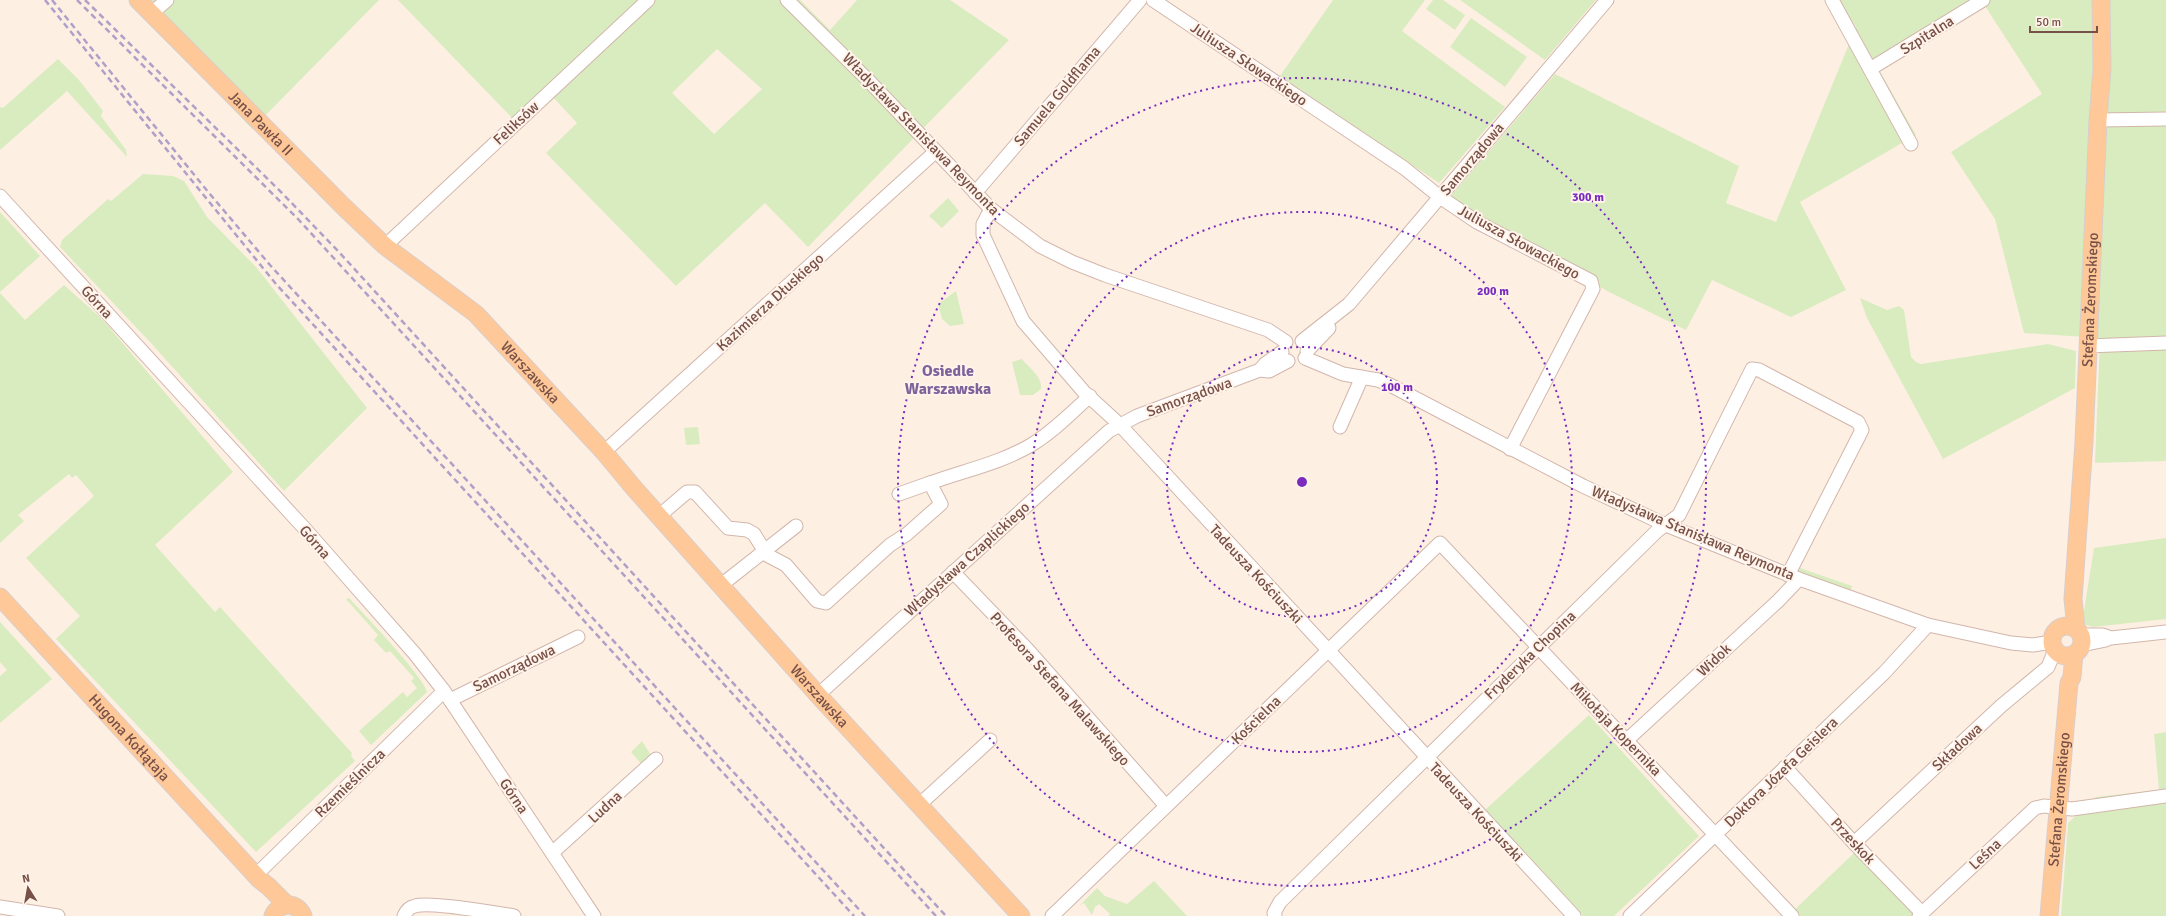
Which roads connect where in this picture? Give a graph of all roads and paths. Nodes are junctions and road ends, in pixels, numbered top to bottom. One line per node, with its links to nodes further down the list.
1 (138, 0): 11 (main road, Jana Pawła II)
2 (167, 0): 11 (street)
3 (648, 0): 21 (street, Feliksów)
4 (787, 0): 16 (street, Władysława Stanisława Reymonta)
5 (1140, 0): 17 (street, Samuela Goldflama)
6 (1153, 0): 19 (street, Juliusza Słowackiego)
7 (1607, 0): 19 (street, Samorządowa)
8 (1832, 0): 12 (street)
9 (1983, 0): 12 (street, Szpitalna)
10 (2101, 0): 14 (main road, Stefana Żeromskiego)
11 (152, 13): 21 (main road, Jana Pawła II)
12 (1870, 69): 15 (street)
13 (2166, 119): 14 (street)
14 (2098, 120): 23 (main road, Stefana Żeromskiego)
15 (1911, 144)
16 (935, 152): 17 (street, Władysława Stanisława Reymonta); 32 (street, Kazimierza Dłuskiego)
17 (975, 193): 20 (street, Władysława Stanisława Reymonta)
18 (0, 196): 50 (street, Górna)
19 (1440, 197): 24 (street, Samorządowa); 31 (street, Juliusza Słowackiego)
20 (991, 209): 25 (street, Władysława Stanisława Reymonta); 27 (street, Tadeusza Kościuszki)
21 (385, 246): 32 (main road, Warszawska)
22 (2166, 343): 23 (street)
23 (2087, 346): 47 (main road, Stefana Żeromskiego)
24 (1305, 350): 25 (street); 25 (street); 26 (street, Władysława Stanisława Reymonta)
25 (1286, 352): 28 (street, Samorządowa)
26 (1362, 377): 29 (street); 31 (street, Władysława Stanisława Reymonta)
27 (1090, 396): 28 (street, Tadeusza Kościuszki); 33 (street)
28 (1119, 424): 40 (street, Władysława Czaplickiego); 49 (street, Tadeusza Kościuszki)
29 (1340, 427)
30 (1862, 430): 36 (street, Fryderyka Chopina); 41 (street, Widok)
31 (1510, 449): 36 (street, Władysława Stanisława Reymonta)
32 (604, 452): 35 (main road, Warszawska)
33 (930, 482): 34 (street); 39 (street)
34 (899, 494)
35 (659, 516): 39 (street); 42 (main road, Warszawska)
36 (1666, 525): 41 (street, Władysława Stanisława Reymonta); 48 (street, Fryderyka Chopina)
37 (796, 526): 39 (street)
38 (1440, 543): 48 (street, Mikołaja Kopernika); 49 (street, Kościelna)
39 (765, 551): 42 (street)
40 (953, 572): 51 (street, Władysława Czaplickiego); 59 (street, Profesora Stefana Malawskiego)
41 (1794, 577): 44 (street, Władysława Stanisława Reymonta); 53 (street, Widok)
42 (720, 586): 51 (main road, Warszawska)
43 (0, 597): 64 (main road, Hugona Kołłątaja)
44 (1928, 625): 47 (street, Władysława Stanisława Reymonta); 56 (street, Doktora Józefa Geislera)
45 (2166, 632): 47 (street, Władysława Stanisława Reymonta)
46 (578, 637): 50 (street, Samorządowa)
47 (2068, 642): 60 (main road, Stefana Żeromskiego); 62 (street, Składowa)
48 (1539, 647): 53 (street, Mikołaja Kopernika); 54 (street, Fryderyka Chopina)
49 (1328, 651): 54 (street, Tadeusza Kościuszki); 59 (street, Kościelna)
50 (447, 695): 63 (street, Górna); 64 (street, Rzemieślnicza)
51 (818, 695): 58 (main road, Warszawska)
52 (990, 740): 58 (street)
53 (1627, 740): 61 (street, Mikołaja Kopernika)
54 (1426, 758): 79 (street, Fryderyka Chopina); 80 (street, Tadeusza Kościuszki)
55 (656, 759): 63 (street, Ludna)
56 (1785, 767): 61 (street, Doktora Józefa Geislera); 62 (street, Przeskok)
57 (2166, 796): 60 (street, Leśna)
58 (919, 805): 65 (main road, Warszawska)
59 (1166, 806): 66 (street, Kościelna)
60 (2058, 808): 69 (street, Leśna); 83 (main road, Stefana Żeromskiego)
61 (1716, 834): 81 (street, Doktora Józefa Geislera); 82 (street, Mikołaja Kopernika)
62 (1854, 844): 69 (street, Przeskok)
63 (552, 853): 74 (street, Górna)
64 (257, 877): 68 (main road, Hugona Kołłątaja)
65 (1002, 896): 75 (main road, Warszawska); 76 (main road, Warszawska)
66 (1070, 897): 77 (street, Kościelna); 78 (street, Kościelna)
67 (0, 907): 70 (street)
68 (278, 911): 71 (main road)
69 (1920, 915)
70 (58, 916)
71 (303, 916)
72 (404, 916): 73 (street)
73 (514, 916)
74 (594, 916)
75 (1010, 916)
76 (1020, 916)
77 (1043, 916)
78 (1052, 916)
79 (1275, 916)
80 (1574, 916)
81 (1630, 916)
82 (1792, 916)
83 (2049, 916)

